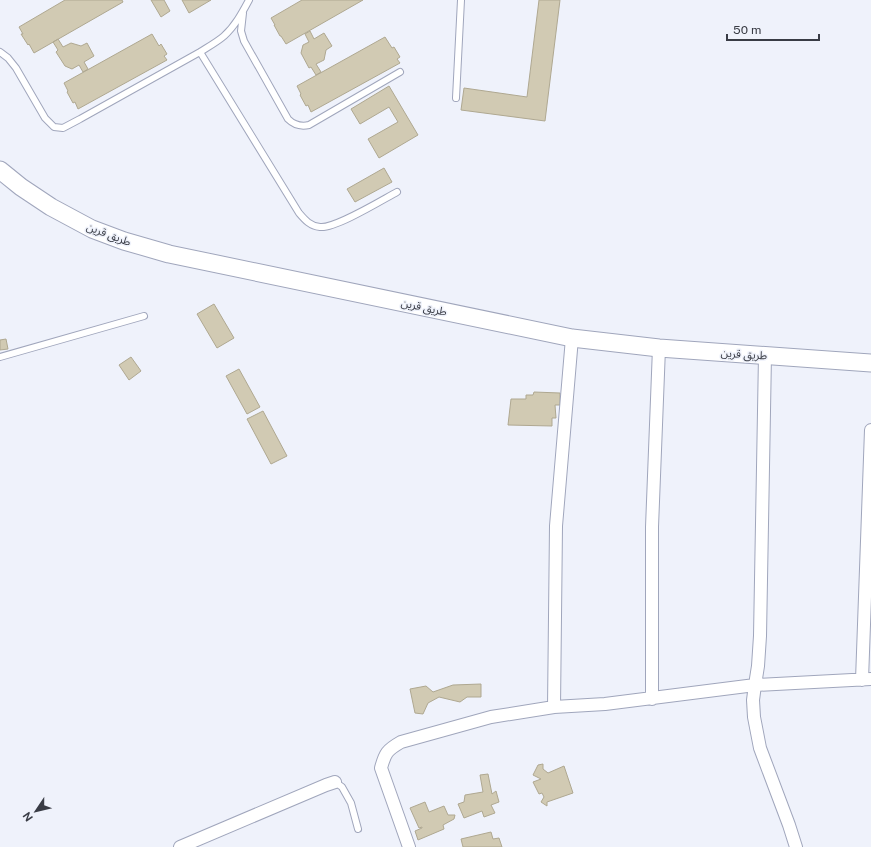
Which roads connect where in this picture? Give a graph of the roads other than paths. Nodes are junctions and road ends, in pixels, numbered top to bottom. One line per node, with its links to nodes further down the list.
1 (249, 0): 3 (lane)
2 (461, 0): 7 (lane)
3 (243, 12): 5 (lane); 6 (lane)
4 (0, 52): 5 (lane)
5 (200, 52): 9 (lane)
6 (400, 72)
7 (456, 98)
8 (0, 170): 11 (street, طريق قرين)
9 (397, 192)
10 (144, 316): 14 (lane)
11 (572, 338): 12 (street, طريق قرين); 20 (street)
12 (659, 348): 13 (street, طريق قرين); 19 (street)
13 (765, 355): 15 (street, طريق قرين); 18 (street)
14 (0, 357)
15 (871, 364)
16 (871, 430): 17 (street)
17 (866, 679): 18 (street)
18 (755, 685): 19 (street); 25 (street)
19 (652, 699): 20 (street)
20 (554, 707): 24 (street)
21 (335, 782): 22 (lane); 23 (street)
22 (358, 829)
23 (180, 847)
24 (409, 847)
25 (796, 847)

